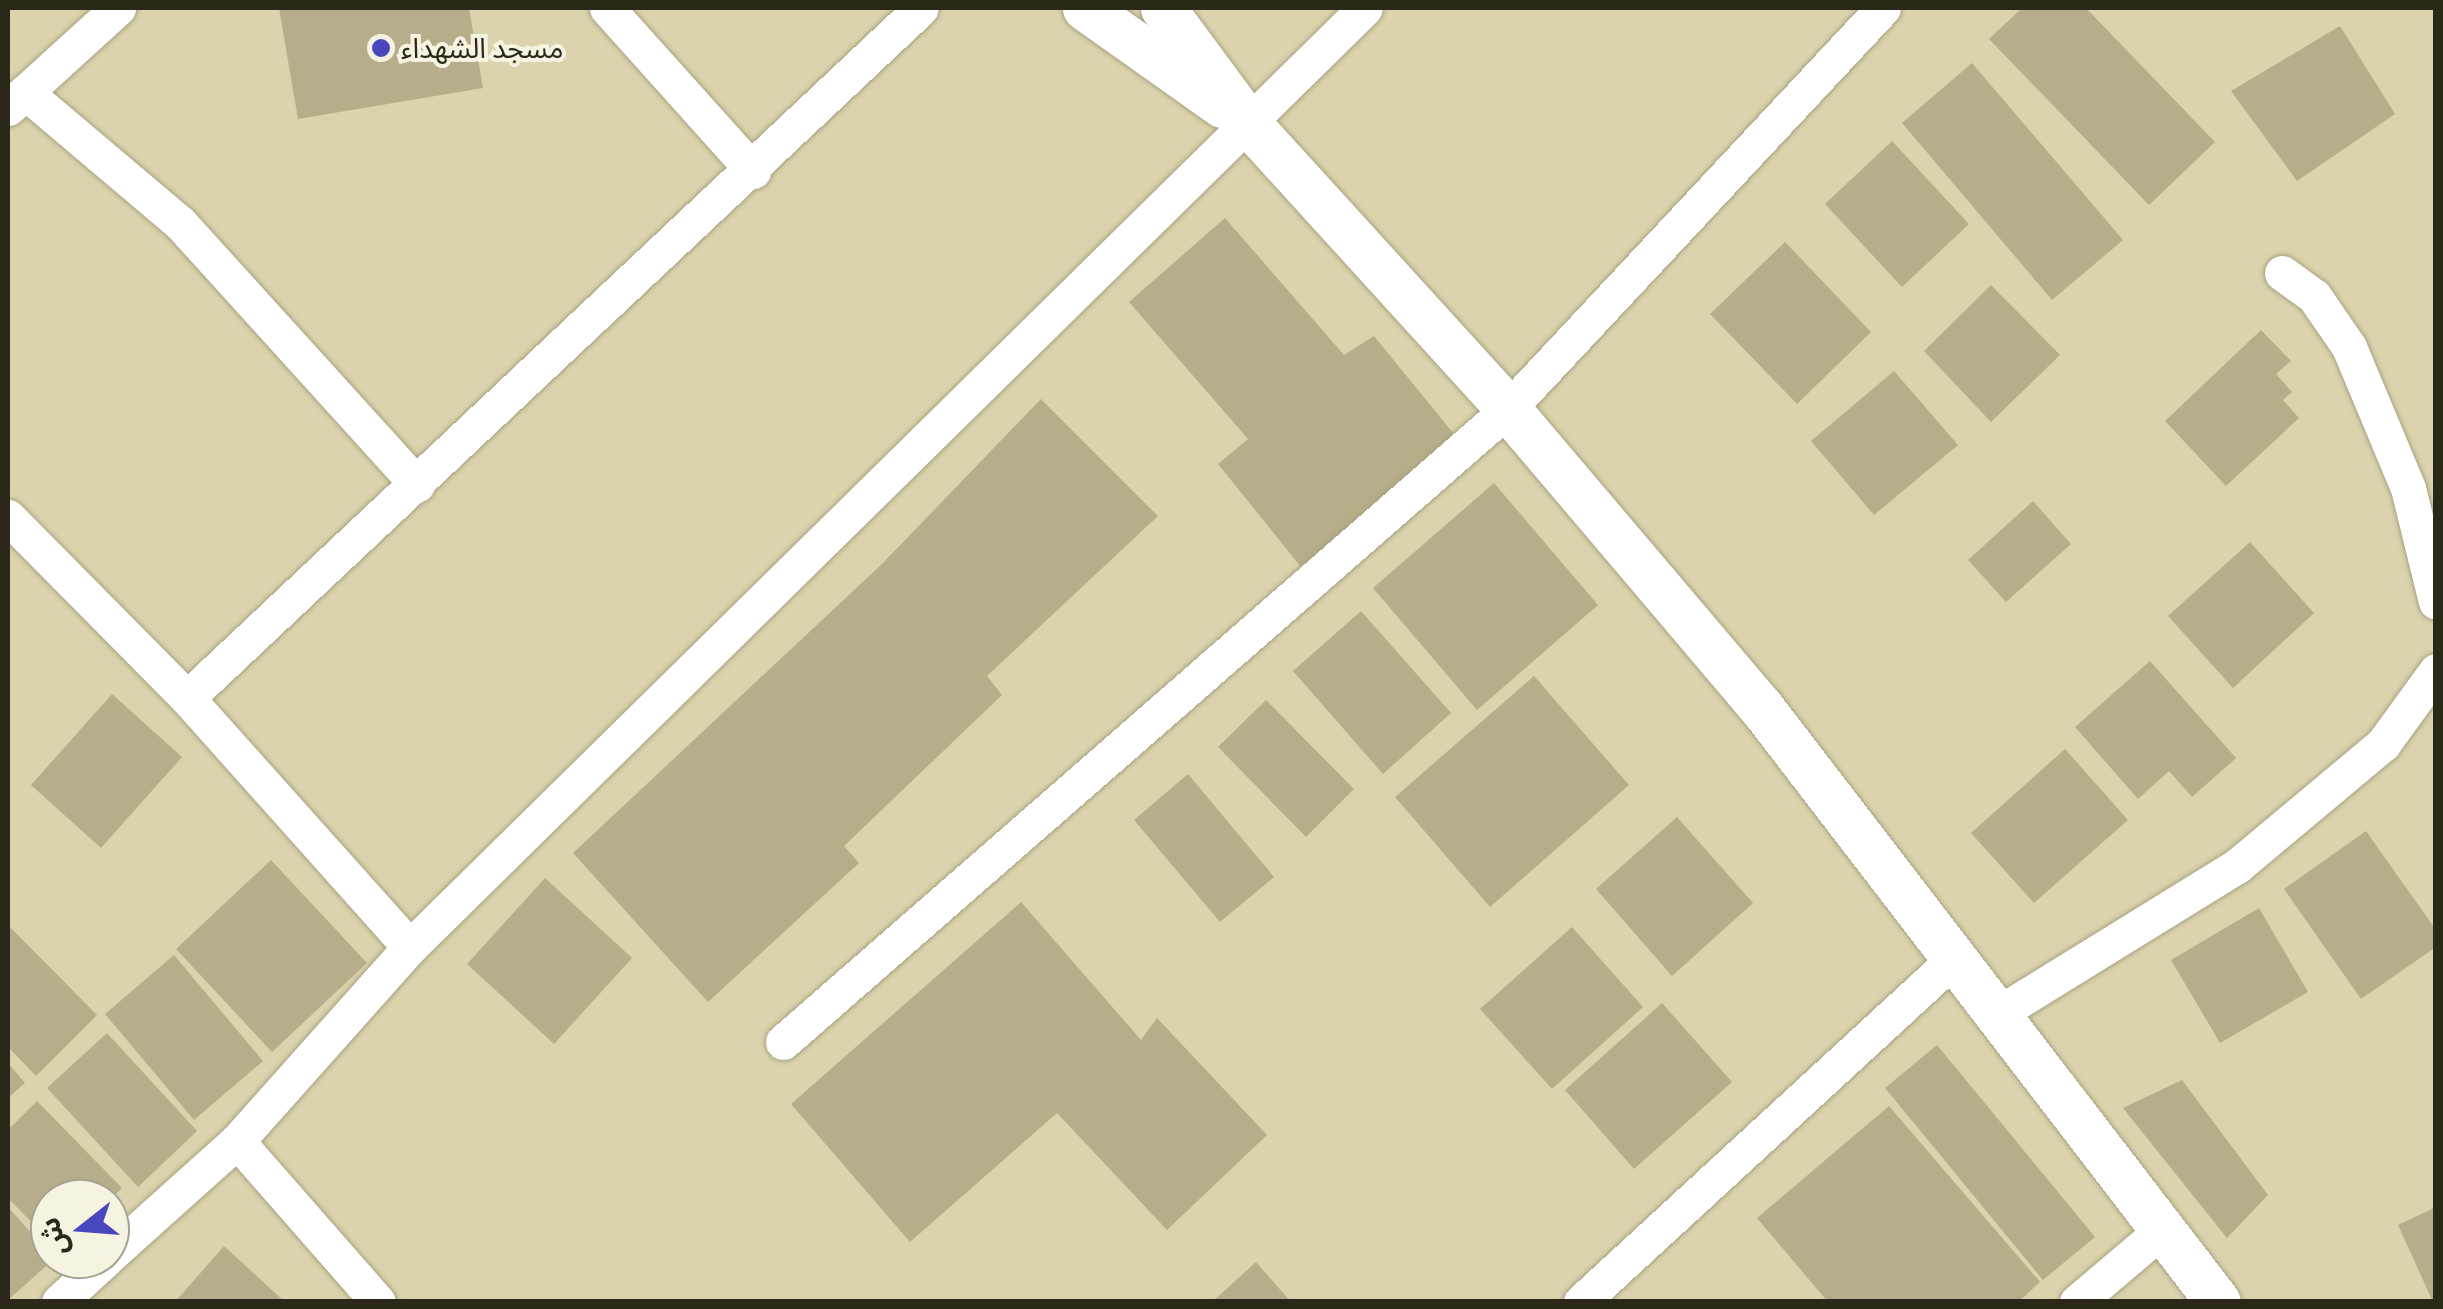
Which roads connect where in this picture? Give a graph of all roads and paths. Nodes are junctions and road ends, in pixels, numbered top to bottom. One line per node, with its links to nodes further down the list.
1 (118, 8): 8 (street)
2 (607, 8): 10 (street)
3 (921, 8): 10 (street)
4 (1084, 8): 9 (street)
5 (1163, 8): 9 (street)
6 (1365, 8): 9 (street)
7 (1883, 8): 12 (street)
8 (16, 100): 13 (street)
9 (1248, 123): 12 (street); 18 (street)
10 (752, 170): 13 (street)
11 (2282, 274): 15 (street)
12 (1508, 409): 19 (street); 21 (street)
13 (417, 484): 17 (street)
14 (8, 517): 17 (street)
15 (2436, 602)
16 (2436, 671): 20 (street)
17 (187, 698): 18 (street)
18 (410, 948): 22 (street)
19 (1956, 957): 20 (street); 28 (street)
20 (1999, 1013): 23 (street)
21 (783, 1042)
22 (237, 1140): 24 (street); 27 (street)
23 (2163, 1229): 29 (street); 30 (street)
24 (130, 1237)
25 (84, 1279): 26 (street)
26 (59, 1302)
27 (378, 1302)
28 (1581, 1302)
29 (2076, 1302)
30 (2218, 1302)

